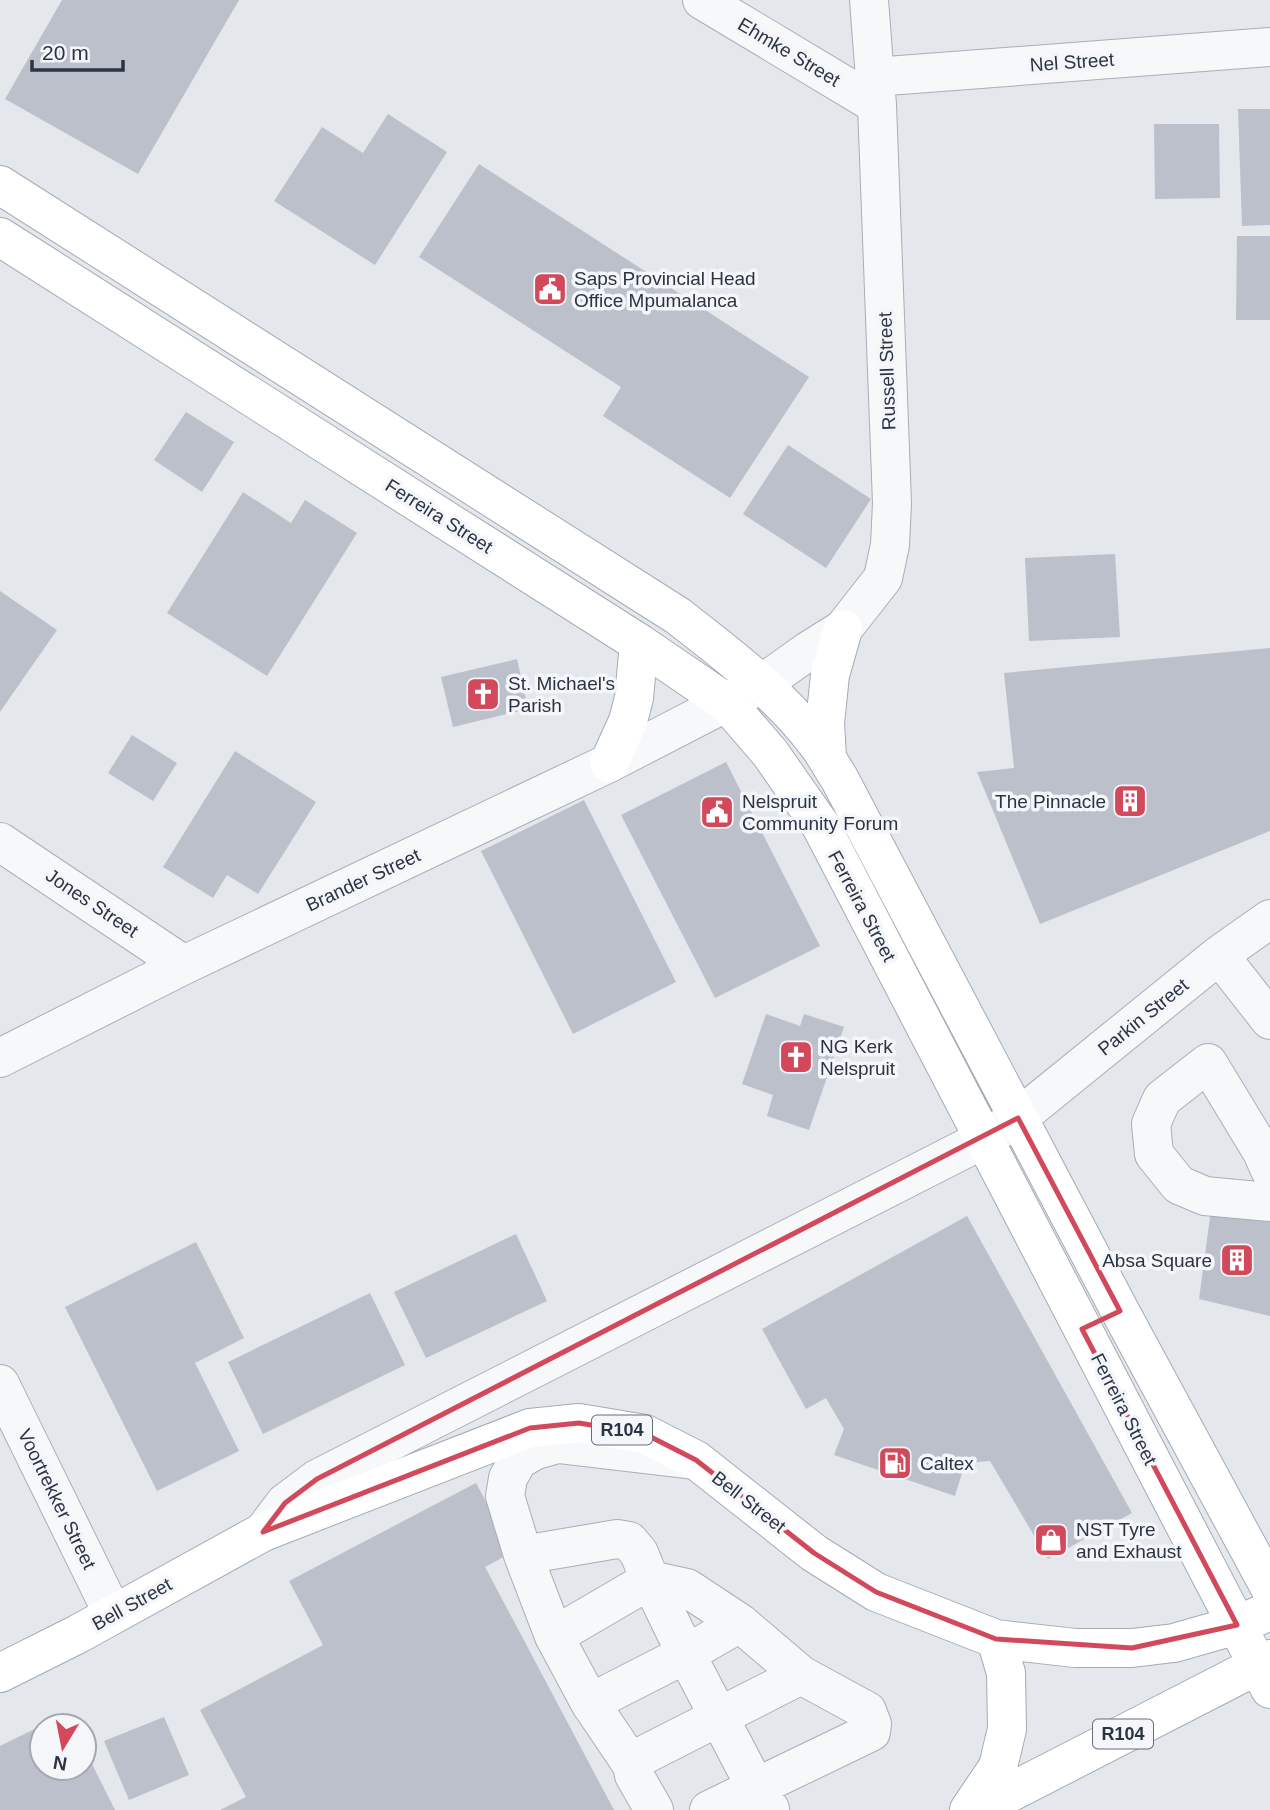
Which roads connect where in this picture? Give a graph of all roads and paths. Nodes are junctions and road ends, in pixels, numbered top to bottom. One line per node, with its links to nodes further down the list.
1 (702, 0): 4 (street, Ehmke Street)
2 (869, 0): 4 (street, Russell Street)
3 (1270, 47): 4 (street, Nel Street)
4 (876, 91): 7 (street, Russell Street)
5 (0, 185): 9 (main road, Ferreira Street)
6 (0, 237): 8 (main road, Ferreira Street)
7 (843, 629): 9 (street, Russell Street); 11 (main road)
8 (639, 643): 10 (main road, Ferreira Street); 12 (main road)
9 (762, 684): 10 (street, Russell Street); 11 (main road, Ferreira Street)
10 (727, 703): 12 (street, Brander Street); 20 (main road, Ferreira Street)
11 (827, 758): 19 (main road, Ferreira Street)
12 (609, 763): 16 (street, Brander Street)
13 (0, 842): 16 (street, Jones Street)
14 (1270, 919): 15 (street, Parkin Street)
15 (1219, 955): 17 (street); 19 (street, Parkin Street)
16 (184, 965): 18 (street, Brander Street)
17 (1270, 1020)
18 (0, 1058)
19 (1018, 1118): 20 (street, Bell Street); 23 (main road, Ferreira Street)
20 (984, 1139): 24 (main road, Ferreira Street); 27 (street, Bell Street)
21 (1270, 1170): 22 (street)
22 (1270, 1202)
23 (1120, 1311): 24 (main road); 30 (main road, Ferreira Street)
24 (1082, 1329): 32 (main road, Ferreira Street)
25 (0, 1384): 31 (street, Voortrekker Street)
26 (696, 1460): 27 (main road, Bell Street / R104); 28 (street); 35 (main road, Bell Street / R104)
27 (263, 1532): 31 (main road, Bell Street / R104)
28 (523, 1555): 29 (street); 34 (street)
29 (650, 1580): 33 (street); 34 (street); 36 (street)
30 (1270, 1588)
31 (113, 1614): 38 (main road, Bell Street / R104)
32 (1253, 1618): 35 (main road, Bell Street / R104); 37 (main road, Ferreira Street)
33 (740, 1623): 36 (street); 39 (street)
34 (554, 1636): 40 (street)
35 (996, 1639): 46 (main road)
36 (686, 1654): 40 (street); 41 (street)
37 (1266, 1671): 47 (main road, R104)
38 (0, 1673)
39 (801, 1675): 41 (street); 43 (street)
40 (590, 1703): 42 (street)
41 (719, 1718): 42 (street); 43 (street)
42 (632, 1765): 44 (street)
43 (763, 1799): 45 (street)
44 (654, 1810)
45 (709, 1810)
46 (969, 1810)
47 (976, 1810)

